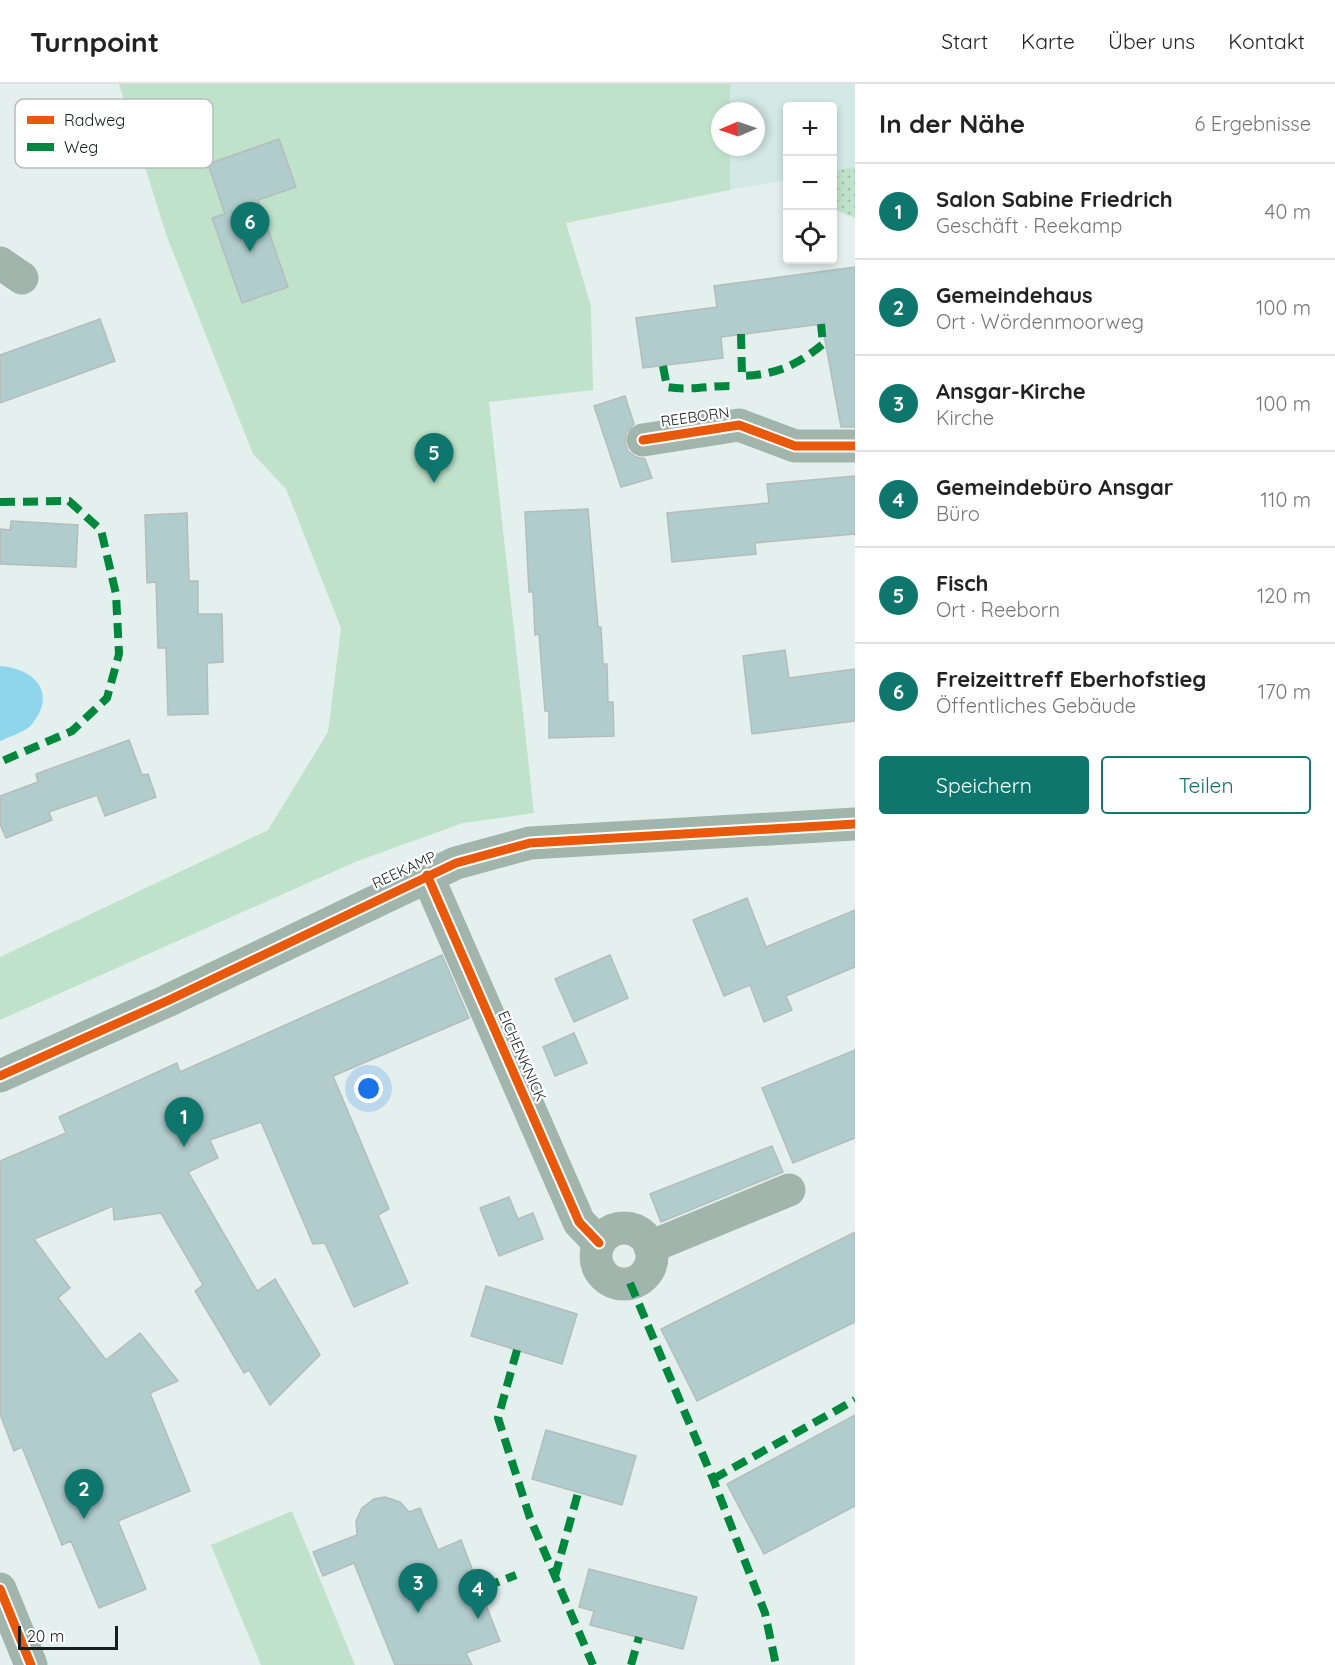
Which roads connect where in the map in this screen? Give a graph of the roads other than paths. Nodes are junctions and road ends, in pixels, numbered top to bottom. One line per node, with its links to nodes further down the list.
1 (643, 440): 2 (street, REEBORN)
2 (855, 446)
3 (855, 824): 4 (street, REEKAMP)
4 (428, 875): 5 (street, REEKAMP); 7 (street, EICHENKNICK)
5 (0, 1076)
6 (789, 1190): 8 (street)
7 (599, 1243): 8 (street); 8 (street)
8 (650, 1247)
9 (0, 1589): 10 (street)
10 (31, 1665)

